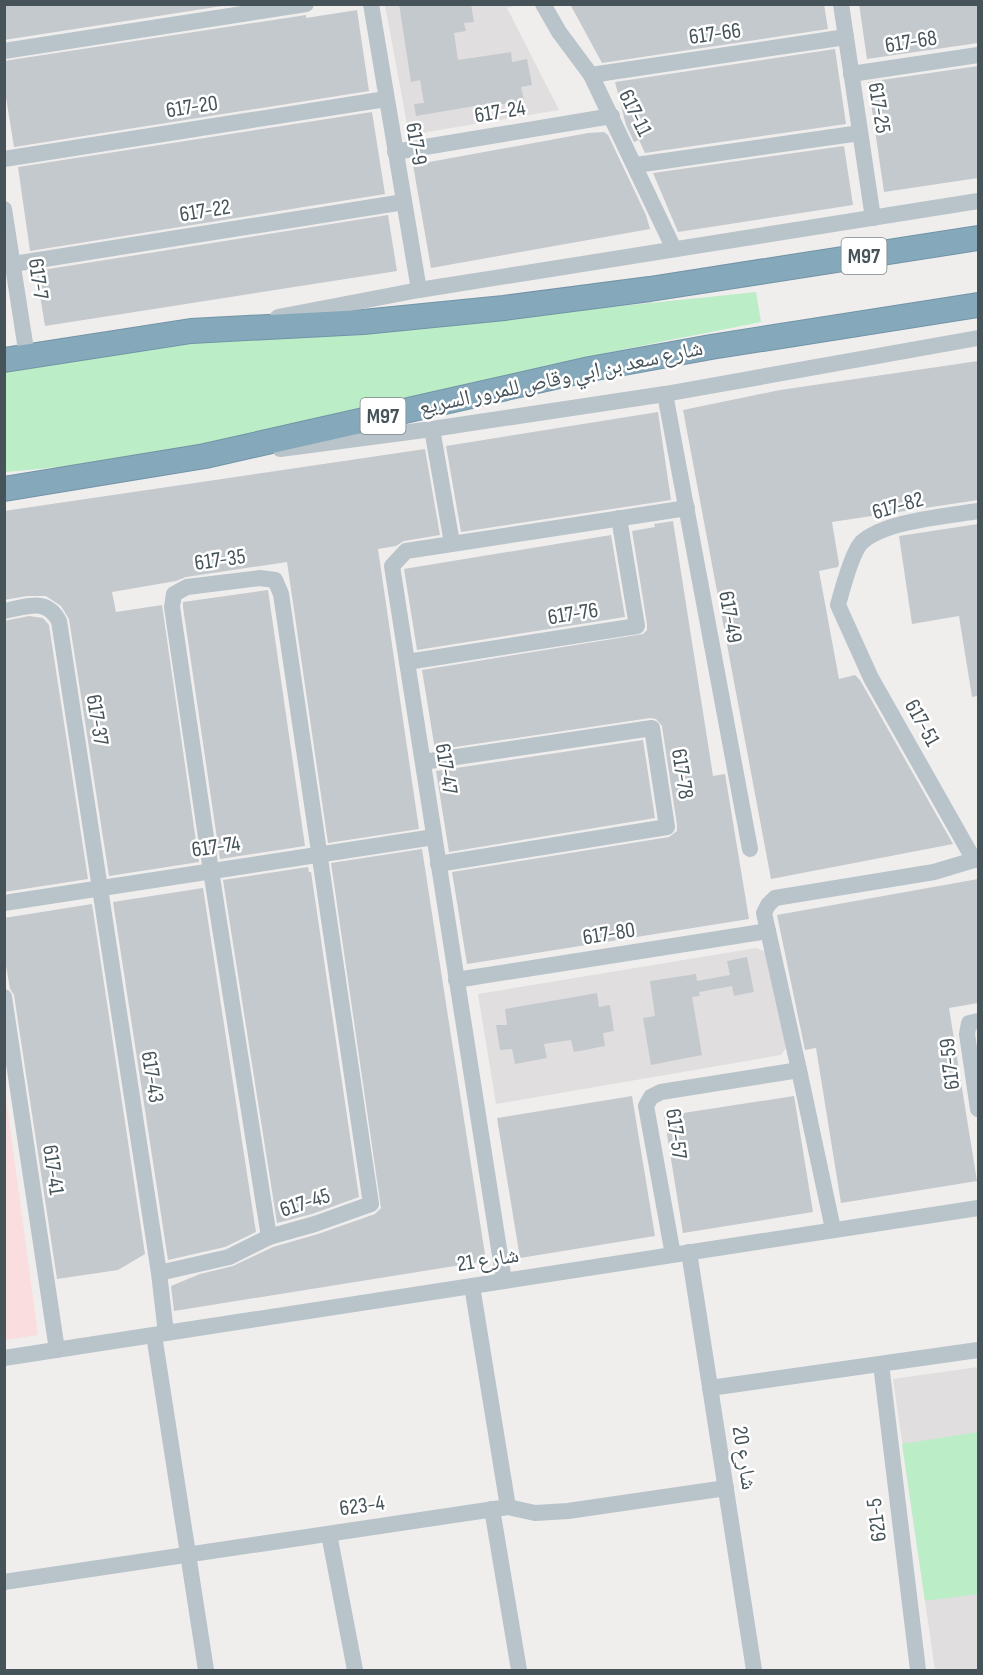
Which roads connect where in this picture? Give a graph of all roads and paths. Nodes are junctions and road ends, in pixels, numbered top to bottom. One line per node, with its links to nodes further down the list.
1 (306, 4): 6 (street)
2 (372, 4): 10 (street, 617-9)
3 (543, 4): 9 (street, 617-11)
4 (840, 4): 5 (street, 617-25)
5 (846, 38): 8 (street, 617-25); 9 (street, 617-66)
6 (4, 51)
7 (978, 55): 8 (street, 617-68)
8 (851, 74): 12 (street, 617-25)
9 (591, 75): 11 (street, 617-11)
10 (386, 99): 13 (street, 617-9); 14 (street, 617-20)
11 (612, 116): 13 (street, 617-24); 15 (street, 617-11)
12 (860, 133): 15 (street); 19 (street, 617-25)
13 (395, 152): 17 (street, 617-9)
14 (4, 159)
15 (636, 165): 21 (street, 617-11)
16 (978, 201): 19 (street)
17 (404, 202): 22 (street, 617-22); 23 (street, 617-9)
18 (4, 209): 22 (street, 617-7)
19 (873, 218): 21 (street)
20 (978, 238): 25 (highway, M97)
21 (674, 249): 23 (street)
22 (13, 264): 27 (street, 617-7)
23 (419, 290): 25 (street)
24 (978, 305): 30 (highway, شارع سعد بن ابي وقاص للمرور السريع / M97)
25 (191, 331): 27 (highway, M97)
26 (978, 338): 28 (street)
27 (16, 358)
28 (665, 394): 29 (street); 32 (street, 617-49)
29 (432, 429): 30 (street); 35 (street)
30 (205, 456): 31 (highway, شارع سعد بن ابي وقاص للمرور السريع / M97)
31 (5, 489)
32 (687, 508): 34 (street, 617-47); 41 (street, 617-49)
33 (978, 511): 36 (street, 617-82)
34 (619, 518): 35 (street, 617-47); 38 (street, 617-76)
35 (452, 543): 38 (street, 617-47)
36 (838, 605): 43 (street, 617-51)
37 (4, 611): 46 (street, 617-37)
38 (407, 662): 39 (street, 617-47)
39 (423, 762): 40 (street, 617-47); 44 (street, 617-78)
40 (434, 837): 42 (street, 617-74); 44 (street, 617-47)
41 (750, 849)
42 (321, 855): 45 (street, 617-74); 45 (street, 617-35); 56 (street, 617-45)
43 (976, 859): 48 (street)
44 (438, 864): 49 (street, 617-47)
45 (211, 871): 46 (street, 617-74); 56 (street, 617-45)
46 (100, 888): 47 (street, 617-74); 58 (street, 617-43)
47 (4, 903)
48 (768, 932): 49 (street, 617-80); 52 (street)
49 (456, 980): 59 (street, 617-47)
50 (4, 997): 62 (street, 617-41)
51 (978, 1020): 53 (street, 617-59)
52 (799, 1070): 55 (street); 57 (street, 617-57)
53 (978, 1109)
54 (978, 1208): 55 (street, شارع 21)
55 (833, 1229): 57 (street, شارع 21)
56 (269, 1237): 58 (street)
57 (681, 1253): 59 (street, شارع 21); 66 (street, شارع 20)
58 (159, 1273): 61 (street, 617-43)
59 (504, 1281): 60 (street, شارع 21)
60 (472, 1286): 61 (street, شارع 21); 68 (street)
61 (160, 1334): 62 (street, شارع 21); 70 (street, 617-43)
62 (57, 1350): 64 (street, شارع 21)
63 (978, 1350): 65 (street)
64 (4, 1358)
65 (881, 1364): 66 (street); 76 (street, 621-5)
66 (710, 1388): 67 (street, شارع 20)
67 (726, 1488): 68 (street, 623-4); 75 (street, شارع 20)
68 (500, 1508): 69 (street, 623-4); 74 (street)
69 (329, 1534): 70 (street, 623-4); 73 (street)
70 (188, 1555): 71 (street, 623-4); 72 (street, 617-43)
71 (4, 1582)
72 (206, 1671)
73 (354, 1671)
74 (519, 1671)
75 (754, 1671)
76 (918, 1671)

